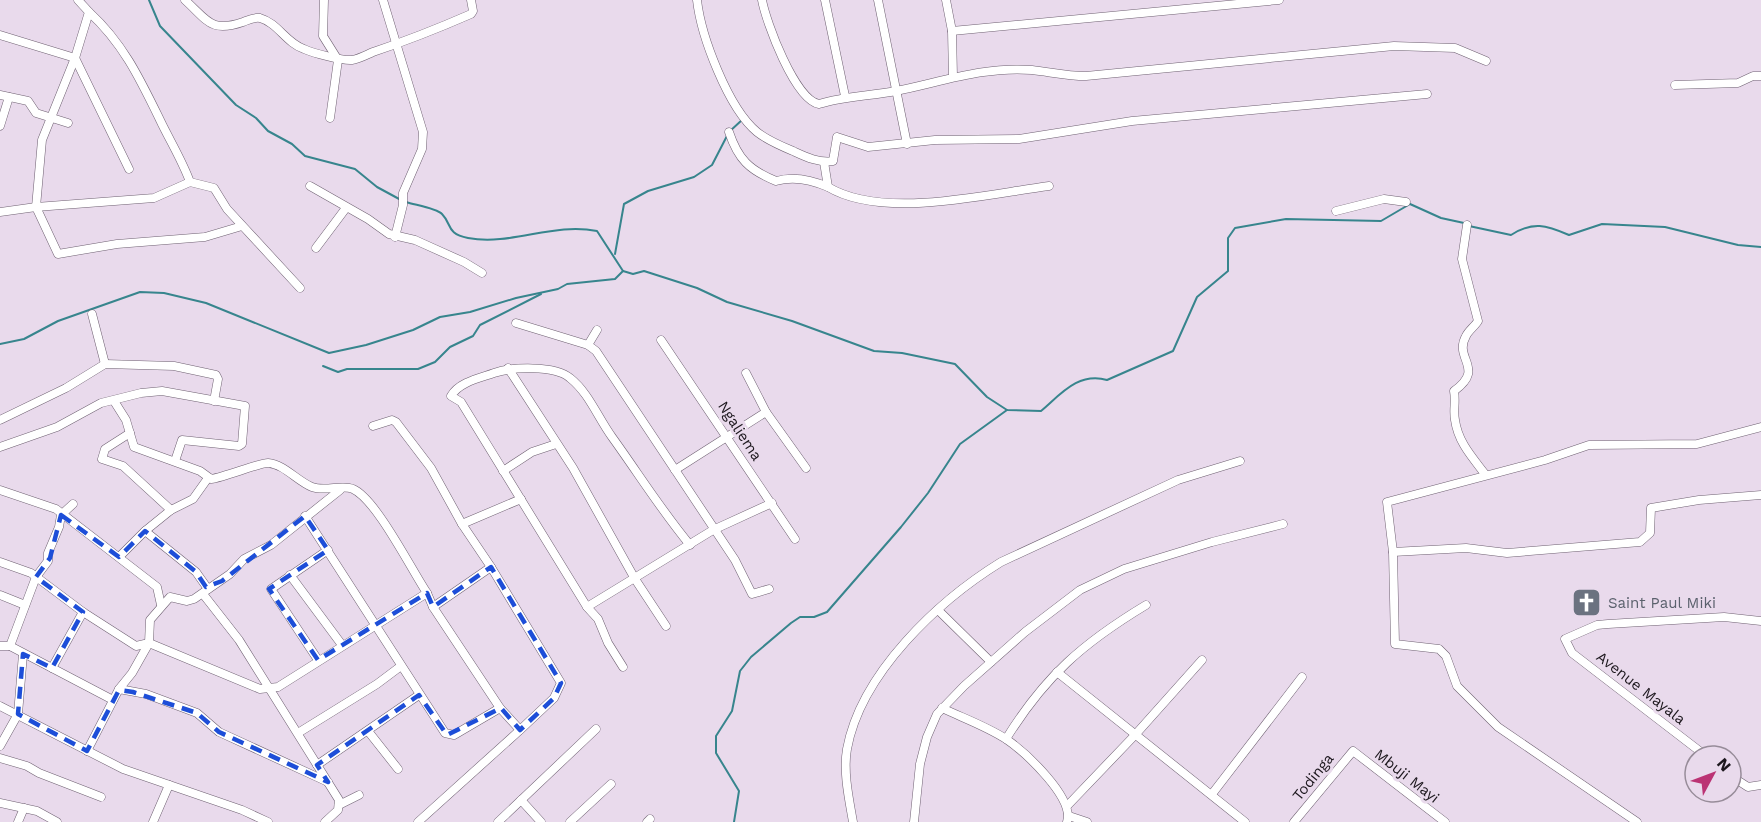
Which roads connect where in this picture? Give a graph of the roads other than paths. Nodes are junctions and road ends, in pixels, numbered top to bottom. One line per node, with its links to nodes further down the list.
1 (78, 0): 14 (street)
2 (185, 0): 19 (street)
3 (324, 0): 19 (street)
4 (383, 0): 17 (street)
5 (471, 0): 17 (street)
6 (697, 0): 35 (street)
7 (762, 0): 27 (street)
8 (825, 0): 27 (street)
9 (878, 0): 24 (street)
10 (946, 0): 15 (street)
11 (1156, 0): 13 (street)
12 (1279, 0): 13 (street)
13 (1156, 10): 15 (street)
14 (90, 12): 18 (street); 37 (street)
15 (952, 31): 22 (street)
16 (0, 35): 18 (street)
17 (395, 47): 19 (street); 48 (street)
18 (75, 58): 30 (street); 36 (street)
19 (338, 60): 29 (street)
20 (1486, 61): 22 (street)
21 (1761, 76): 23 (street)
22 (953, 77): 24 (street)
23 (1675, 86)
24 (894, 91): 27 (street); 34 (street)
25 (1427, 94): 34 (street)
26 (0, 95): 28 (street)
27 (845, 96)
28 (9, 97): 30 (street); 32 (street)
29 (330, 118)
30 (53, 119): 31 (street); 42 (street)
31 (68, 123)
32 (0, 126)
33 (729, 132): 40 (street)
34 (907, 144): 35 (street)
35 (824, 162): 40 (street)
36 (129, 169)
37 (190, 182): 42 (street); 47 (street)
38 (310, 186): 43 (street)
39 (1049, 186): 40 (street)
40 (828, 187)
41 (1406, 202): 44 (street)
42 (36, 207): 45 (street); 47 (street)
43 (346, 208): 48 (street); 49 (street)
44 (1336, 211)
45 (0, 212)
46 (1467, 225): 75 (street)
47 (242, 226): 51 (street)
48 (395, 237): 50 (street)
49 (316, 248)
50 (482, 273)
51 (300, 288)
52 (93, 314): 57 (street)
53 (516, 323): 56 (street)
54 (597, 330): 56 (street)
55 (661, 339): 67 (street, Ngaliema)
56 (588, 345): 73 (street)
57 (105, 363): 61 (street); 63 (street)
58 (508, 368): 68 (street); 74 (street); 91 (street)
59 (746, 373): 62 (street)
60 (114, 401): 61 (street); 66 (street); 69 (street)
61 (214, 401): 70 (street)
62 (766, 412): 67 (street); 72 (street)
63 (0, 420)
64 (373, 426): 86 (street)
65 (1761, 427): 75 (street)
66 (130, 433): 70 (street); 83 (street)
67 (729, 438): 73 (street); 81 (street, Ngaliema)
68 (556, 444): 74 (street); 99 (street)
69 (0, 447)
70 (175, 461): 76 (street)
71 (1240, 461): 109 (street)
72 (806, 468)
73 (675, 470): 89 (street)
74 (503, 471): 80 (street)
75 (1485, 474): 93 (street)
76 (208, 478): 77 (street); 83 (street)
77 (341, 489): 85 (street); 102 (street)
78 (0, 490): 84 (street)
79 (1761, 495): 93 (street)
80 (521, 500): 86 (street); 108 (street)
81 (772, 503): 89 (street); 90 (street, Ngaliema)
82 (73, 504): 84 (street)
83 (171, 510): 88 (street)
84 (61, 515): 94 (street); 98 (street)
85 (304, 516): 92 (street); 101 (street)
86 (462, 524): 96 (street)
87 (1283, 524): 121 (street)
88 (145, 531): 94 (street); 101 (street)
89 (713, 531): 91 (street); 100 (street)
90 (795, 539)
91 (690, 545): 99 (street)
92 (328, 550): 97 (street); 112 (street)
93 (1393, 552): 177 (street)
94 (119, 556): 105 (street)
95 (0, 562): 98 (street)
96 (491, 567): 107 (street); 136 (street)
97 (290, 575): 115 (street); 119 (street)
98 (36, 577): 104 (street); 110 (street)
99 (635, 579): 108 (street); 113 (street)
100 (769, 589)
101 (205, 591): 105 (street); 127 (street)
102 (427, 593): 107 (street); 112 (street)
103 (0, 595): 104 (street)
104 (25, 604): 117 (street)
105 (161, 605): 114 (street)
106 (1146, 605): 125 (street)
107 (433, 607): 132 (street)
108 (587, 607): 123 (street)
109 (938, 610): 121 (street); 171 (street)
110 (83, 612): 114 (street); 124 (street)
111 (1761, 621): 141 (street, Avenue Mayala)
112 (374, 625): 115 (street); 122 (street)
113 (666, 626)
114 (149, 643): 127 (street); 128 (street)
115 (342, 645): 119 (street)
116 (0, 646): 117 (street)
117 (10, 646): 118 (street)
118 (23, 654): 124 (street); 134 (street)
119 (318, 660): 127 (street)
120 (1202, 660): 139 (street)
121 (991, 662): 133 (street)
122 (401, 666): 129 (street); 138 (street)
123 (624, 667)
124 (52, 668): 130 (street)
125 (1057, 672): 139 (street); 140 (street)
126 (1302, 677): 153 (street)
127 (272, 689): 138 (street)
128 (119, 690): 130 (street); 148 (street)
129 (419, 695): 132 (street); 137 (street)
130 (113, 700): 143 (street)
131 (0, 706): 134 (street)
132 (500, 708): 136 (street)
133 (942, 708): 140 (street); 172 (street)
134 (18, 714): 142 (street); 143 (street)
135 (596, 729): 156 (street)
136 (520, 730): 167 (street)
137 (368, 731): 146 (street); 147 (street)
138 (298, 733): 146 (street)
139 (1135, 735): 153 (street); 159 (street)
140 (1006, 739): 159 (street)
141 (1690, 744)
142 (0, 746)
143 (87, 751): 151 (street)
144 (1353, 751): 175 (street, Todinga); 176 (street, Mbuji Mayi)
145 (0, 758): 155 (street)
146 (317, 765): 148 (street)
147 (398, 769)
148 (328, 782): 158 (street)
149 (611, 784): 170 (street)
150 (1743, 784): 152 (street)
151 (169, 785): 164 (street); 165 (street)
152 (1761, 785)
153 (1212, 794): 174 (street)
154 (359, 795): 158 (street)
155 (101, 797)
156 (520, 800): 168 (street); 169 (street)
157 (0, 803): 160 (street)
158 (339, 805): 166 (street)
159 (1068, 805): 161 (street)
160 (24, 808): 162 (street); 163 (street)
161 (1068, 819): 173 (street)
162 (18, 822)
163 (57, 822)
164 (153, 822)
165 (268, 822)
166 (325, 822)
167 (418, 822)
168 (498, 822)
169 (541, 822)
170 (570, 822)
171 (854, 822)
172 (914, 822)
173 (1087, 822)
174 (1245, 822)
175 (1294, 822)
176 (1445, 822)
177 (1637, 822)

